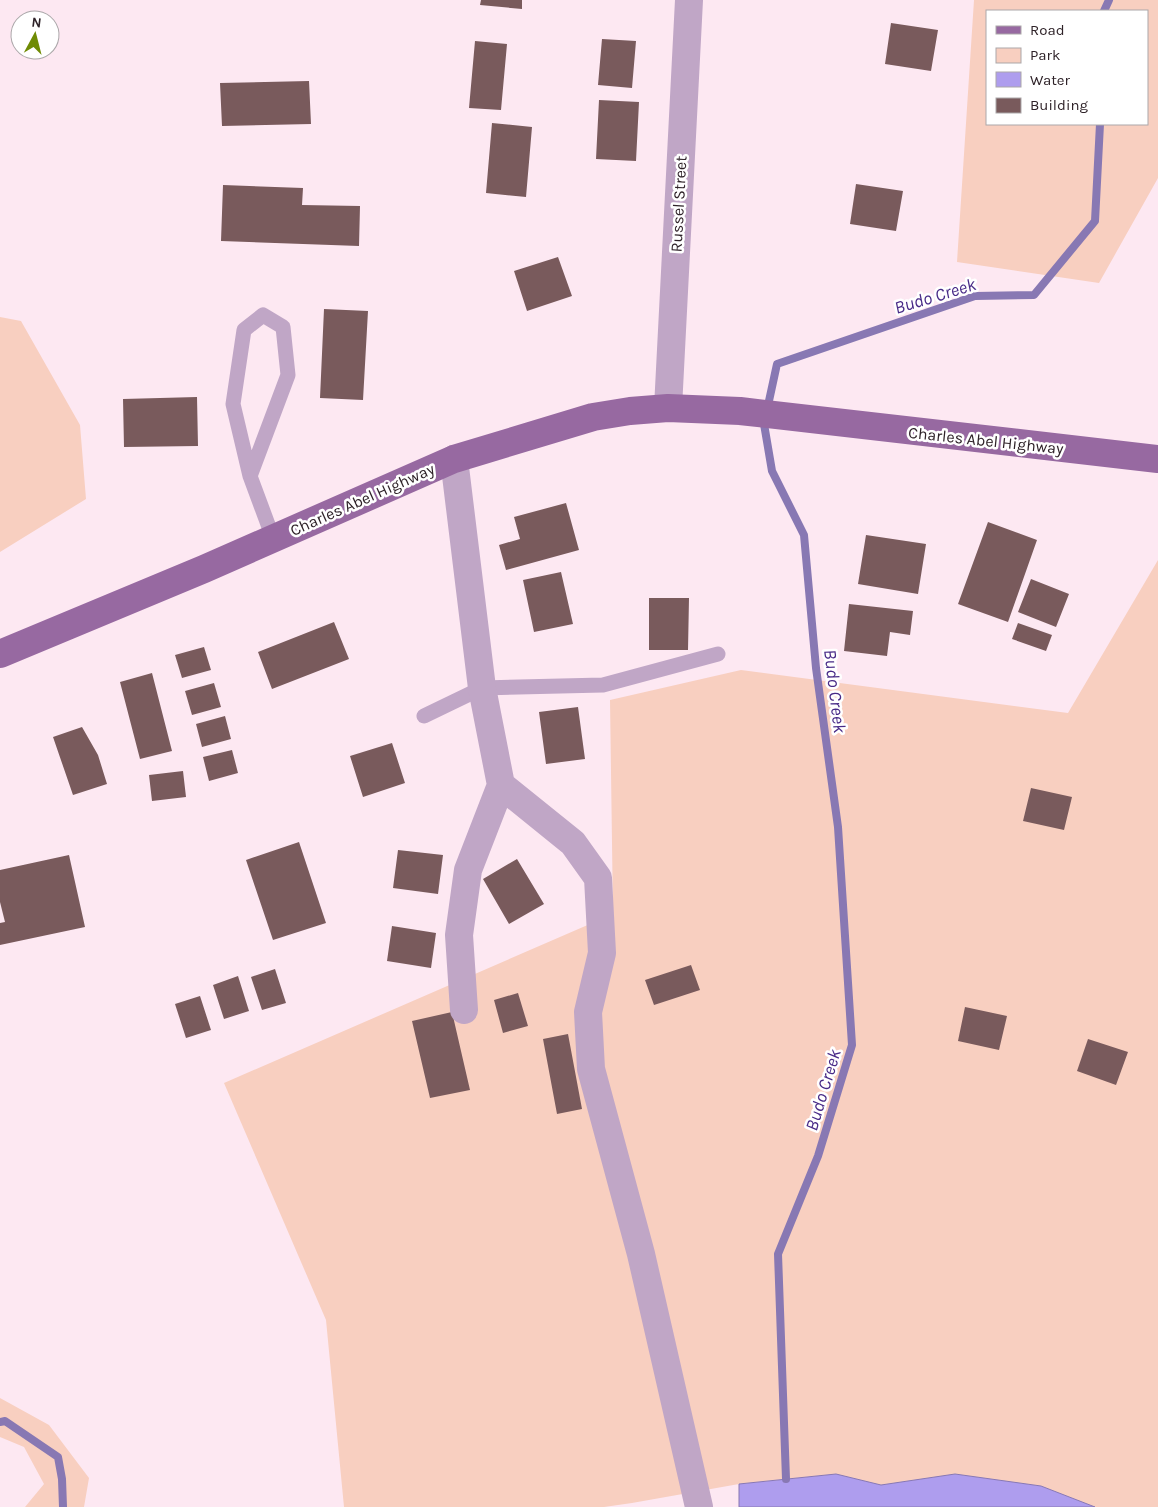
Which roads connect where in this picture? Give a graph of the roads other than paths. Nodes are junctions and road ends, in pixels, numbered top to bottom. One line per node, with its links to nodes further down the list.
1 (689, 0): 2 (street, Russel Street)
2 (668, 408): 3 (main road, Charles Abel Highway); 4 (main road, Charles Abel Highway)
3 (454, 458): 6 (main road, Charles Abel Highway); 9 (street)
4 (1158, 459)
5 (250, 476): 5 (lane); 6 (lane)
6 (273, 538): 7 (main road, Charles Abel Highway)
7 (0, 654)
8 (718, 654): 9 (lane)
9 (482, 688): 10 (lane); 11 (street)
10 (424, 716)
11 (501, 786): 12 (street); 13 (street)
12 (464, 1010)
13 (699, 1507)

